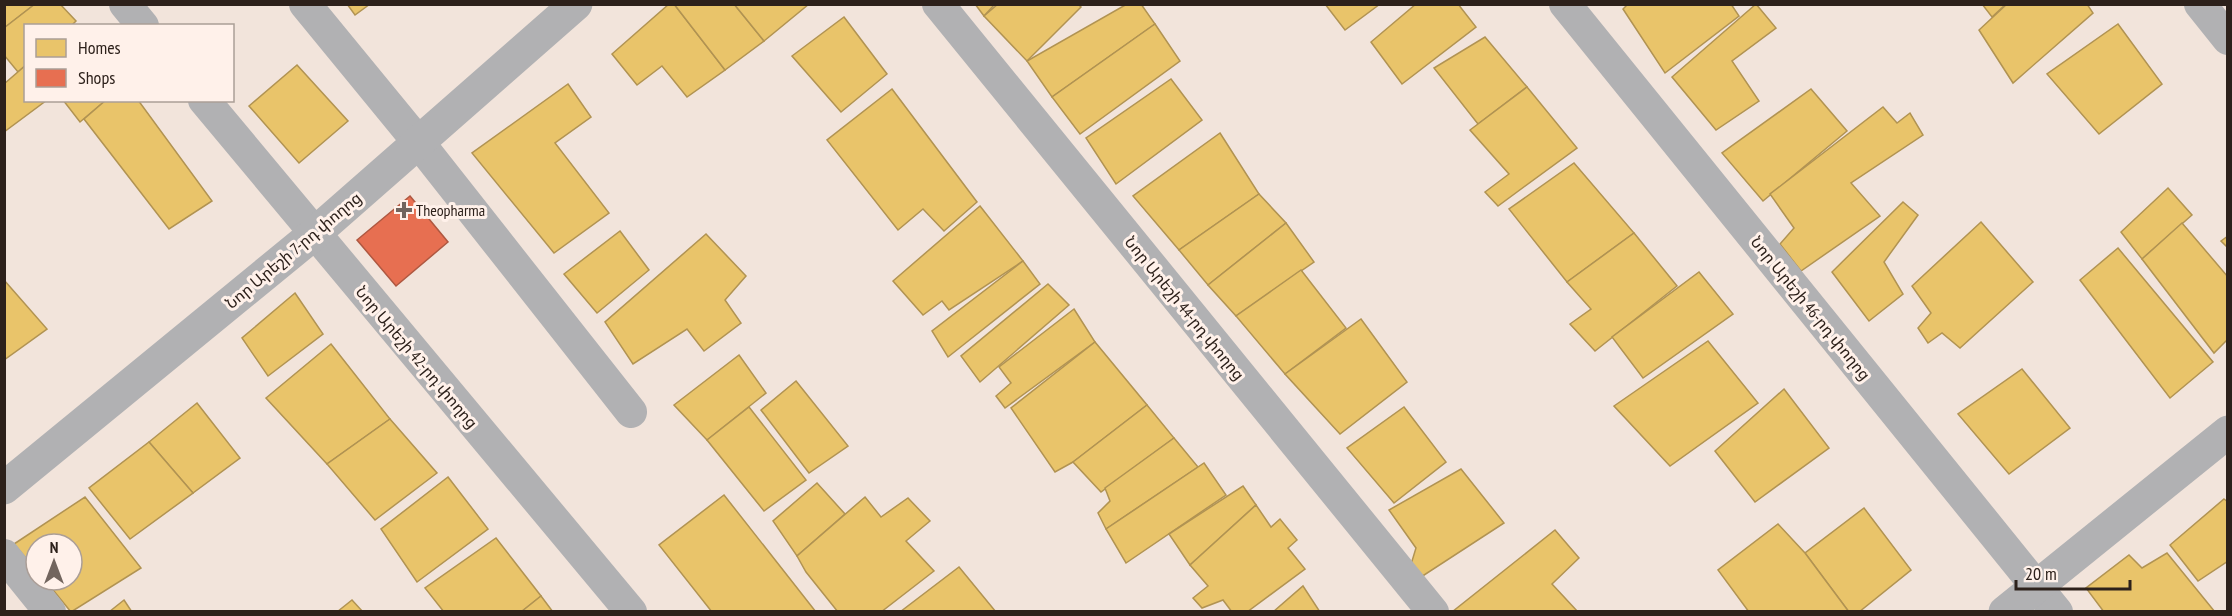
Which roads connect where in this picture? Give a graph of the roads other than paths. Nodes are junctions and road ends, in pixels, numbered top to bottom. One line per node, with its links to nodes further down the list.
1 (125, 4): 7 (street)
2 (305, 4): 10 (street)
3 (576, 4): 10 (street, Նոր Արեշի 7-րդ փողոց)
4 (938, 4): 19 (street, Նոր Արեշի 44-րդ փողոց)
5 (1565, 4): 16 (street, Նոր Արեշի 46-րդ փողոց)
6 (2200, 4): 8 (street)
7 (141, 24)
8 (2228, 39)
9 (206, 102): 11 (street, Նոր Արեշի 42-րդ փողոց)
10 (419, 143): 11 (street, Նոր Արեշի 7-րդ փողոց); 12 (street)
11 (314, 234): 14 (street, Նոր Արեշի 7-րդ փողոց); 18 (street, Նոր Արեշի 42-րդ փողոց)
12 (631, 411)
13 (2228, 432): 16 (street)
14 (4, 488)
15 (4, 555): 17 (street)
16 (2036, 586): 20 (street); 21 (street, Նոր Արեշի 46-րդ փողոց)
17 (50, 612)
18 (631, 612)
19 (1433, 612)
20 (2005, 612)
21 (2057, 612)

